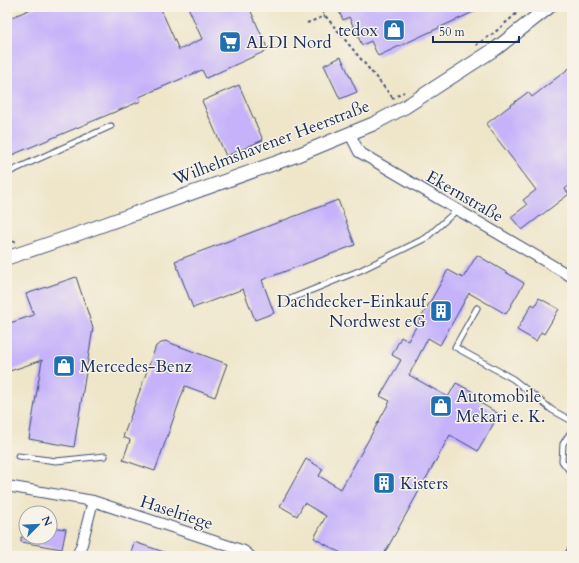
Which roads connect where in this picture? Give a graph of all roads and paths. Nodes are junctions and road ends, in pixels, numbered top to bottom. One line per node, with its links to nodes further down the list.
1 (318, 7): 4 (path)
2 (524, 7): 6 (path)
3 (548, 7): 11 (street, Wilhelmshavener Heerstraße)
4 (325, 16): 5 (path); 8 (path)
5 (307, 24)
6 (474, 46)
7 (406, 91): 8 (path)
8 (393, 98): 9 (path)
9 (387, 101)
10 (111, 126): 12 (lane)
11 (350, 134): 13 (street, Ekernstraße); 16 (street, Wilhelmshavener Heerstraße)
12 (7, 172)
13 (457, 210): 17 (street, Ekernstraße); 18 (lane)
14 (22, 240): 15 (path)
15 (7, 243)
16 (7, 258)
17 (572, 277)
18 (290, 299)
19 (477, 308): 20 (lane)
20 (572, 421)
21 (572, 430): 24 (lane)
22 (18, 456): 23 (lane)
23 (105, 456)
24 (572, 474)
25 (7, 486): 26 (street, Haselriege)
26 (93, 501): 28 (street); 29 (street, Haselriege)
27 (572, 546): 30 (lane)
28 (77, 556)
29 (250, 556)
30 (567, 556)

